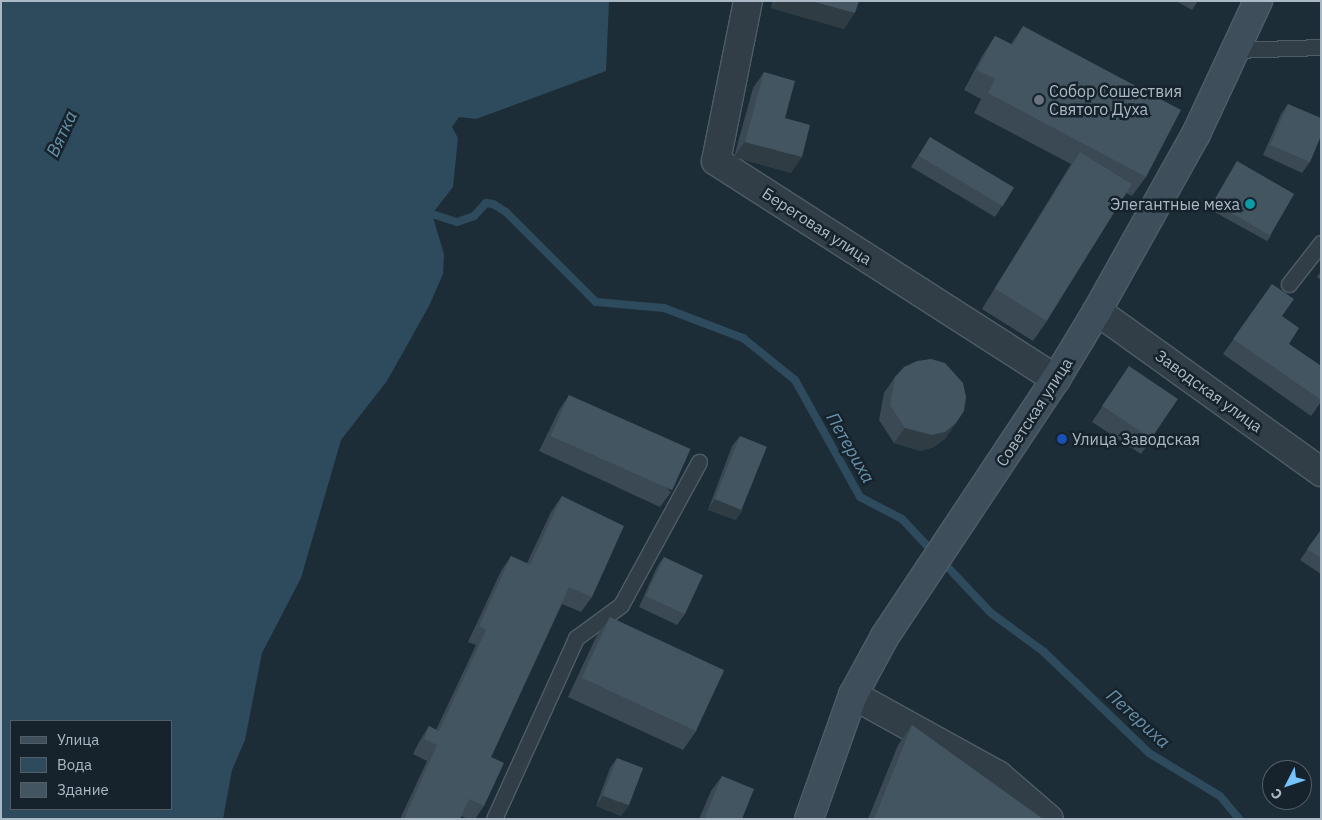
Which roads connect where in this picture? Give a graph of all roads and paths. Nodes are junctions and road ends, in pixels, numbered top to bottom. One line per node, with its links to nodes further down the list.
1 (748, 1): 8 (street, Береговая улица)
2 (1258, 1): 4 (main road, Советская улица)
3 (1321, 47): 4 (lane)
4 (1235, 50): 7 (main road, Советская улица)
5 (1321, 244): 6 (lane)
6 (1289, 284)
7 (1097, 310): 8 (main road, Советская улица); 10 (street, Заводская улица)
8 (1056, 379): 11 (main road, Советская улица)
9 (699, 462): 12 (lane)
10 (1321, 472)
11 (854, 695): 13 (main road, Советская улица); 14 (street)
12 (494, 819)
13 (809, 819)
14 (1049, 819)

